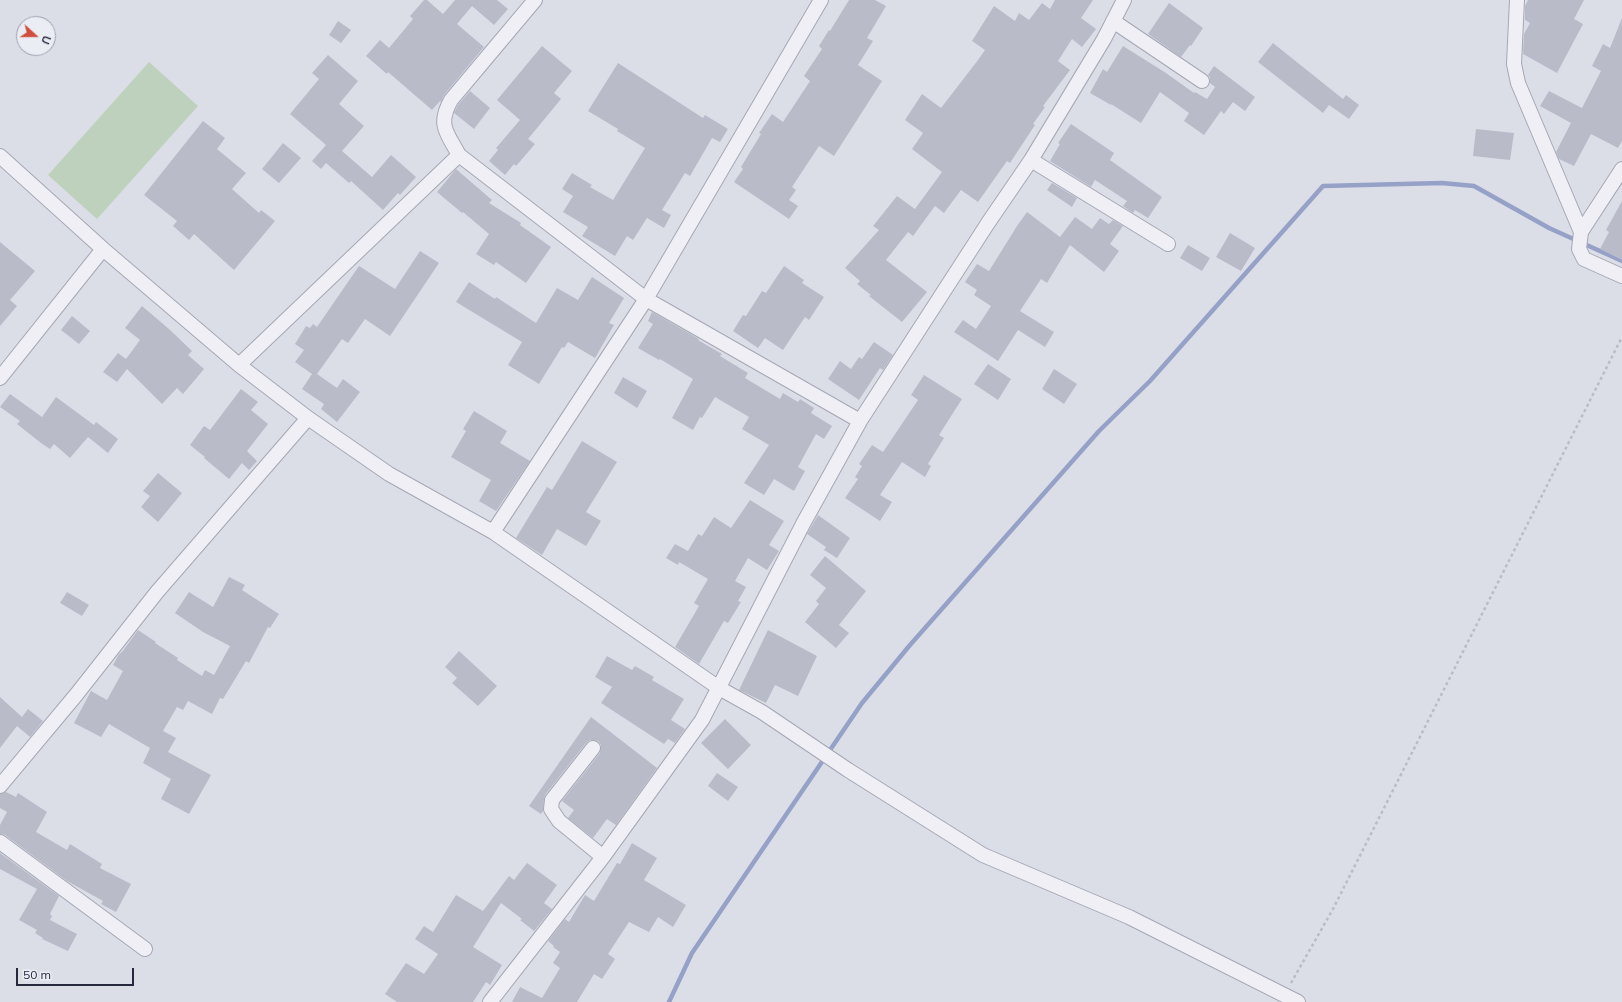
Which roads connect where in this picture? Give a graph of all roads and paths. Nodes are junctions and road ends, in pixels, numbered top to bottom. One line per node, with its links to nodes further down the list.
1 (535, 0): 7 (street)
2 (821, 0): 15 (street)
3 (1517, 0): 11 (street)
4 (1118, 2): 5 (street)
5 (1112, 21): 6 (street); 9 (street)
6 (1202, 81)
7 (459, 155): 15 (street); 17 (street)
8 (0, 156): 13 (street)
9 (1031, 160): 12 (street); 20 (street)
10 (1622, 169): 11 (street)
11 (1579, 239): 14 (street)
12 (1168, 244)
13 (103, 249): 17 (street); 18 (street)
14 (1622, 276)
15 (646, 298): 20 (street); 21 (street)
16 (1622, 337): 28 (path)
17 (239, 366): 19 (street)
18 (0, 378)
19 (308, 418): 21 (street); 24 (street)
20 (860, 421): 22 (street)
21 (493, 532): 22 (street)
22 (719, 688): 26 (street); 28 (street)
23 (593, 748): 26 (street)
24 (0, 786)
25 (0, 842): 27 (street)
26 (603, 857): 29 (street)
27 (145, 948)
28 (1284, 995): 30 (street)
29 (490, 1002)
30 (1298, 1002)

